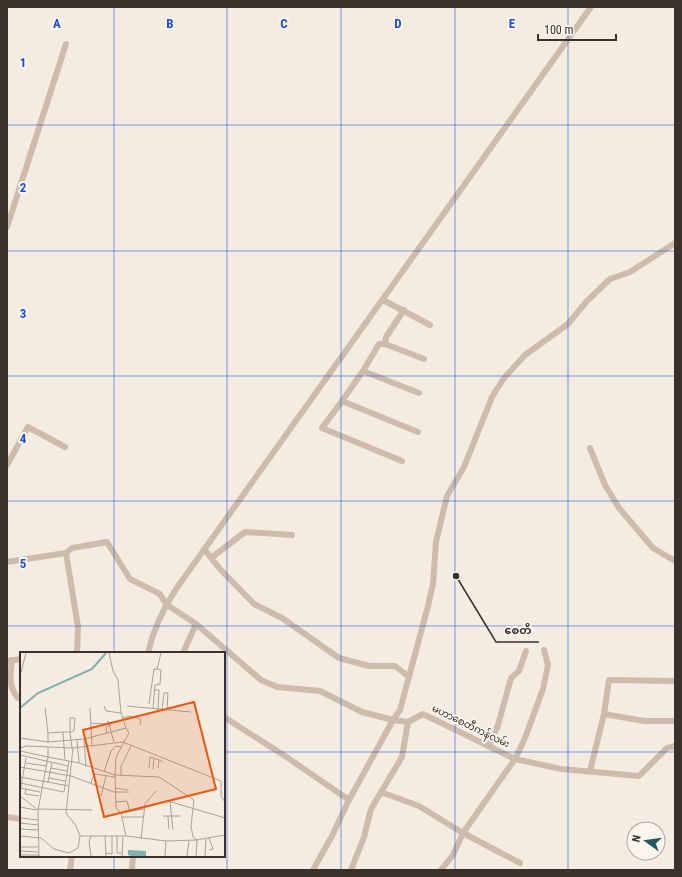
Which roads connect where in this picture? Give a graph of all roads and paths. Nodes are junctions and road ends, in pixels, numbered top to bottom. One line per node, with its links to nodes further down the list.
1 (591, 7): 6 (street)
2 (66, 44): 3 (street)
3 (8, 219): 4 (street)
4 (7, 227)
5 (675, 244): 34 (street)
6 (383, 300): 7 (street); 20 (street)
7 (404, 310): 8 (street); 9 (street)
8 (430, 325)
9 (385, 344): 10 (street); 11 (street)
10 (424, 359)
11 (363, 371): 12 (street); 13 (street)
12 (419, 393)
13 (342, 401): 14 (street); 17 (street)
14 (418, 432)
15 (65, 447): 18 (street)
16 (590, 448): 23 (street)
17 (402, 461)
18 (7, 465)
19 (292, 535): 22 (street)
20 (204, 549): 22 (street); 25 (street)
21 (66, 553): 24 (street); 25 (street, မဟာစေတီကန်လမ်း); 29 (street)
22 (211, 558): 34 (street)
23 (675, 561)
24 (7, 562)
25 (166, 604): 26 (street, မဟာစေတီကန်လမ်း); 30 (street)
26 (196, 624): 31 (street); 39 (street, မဟာစေတီကန်လမ်း)
27 (526, 650): 42 (street)
28 (544, 650): 44 (street)
29 (77, 652)
30 (148, 652)
31 (183, 652)
32 (20, 659): 33 (street)
33 (10, 660): 36 (street)
34 (409, 677): 39 (street)
35 (675, 681): 37 (street)
36 (20, 699)
37 (604, 714): 40 (street); 45 (street)
38 (225, 719): 47 (street)
39 (393, 720): 41 (street, မဟာစေတီကန်လမ်း); 47 (street)
40 (675, 721)
41 (408, 722): 42 (street, မဟာစေတီကန်လမ်း); 46 (street)
42 (489, 746): 44 (street, မဟာစေတီကန်လမ်း)
43 (675, 746): 45 (street, မဟာစေတီကန်လမ်း)
44 (515, 759): 45 (street, မဟာစေတီကန်လမ်း); 50 (street)
45 (590, 771)
46 (381, 792): 50 (street); 57 (street)
47 (349, 800): 56 (street)
48 (7, 817): 49 (street)
49 (20, 819)
50 (463, 833): 53 (street); 58 (street)
51 (72, 857): 54 (street)
52 (133, 857): 55 (street)
53 (520, 863)
54 (70, 870)
55 (132, 870)
56 (312, 870)
57 (351, 870)
58 (441, 870)

